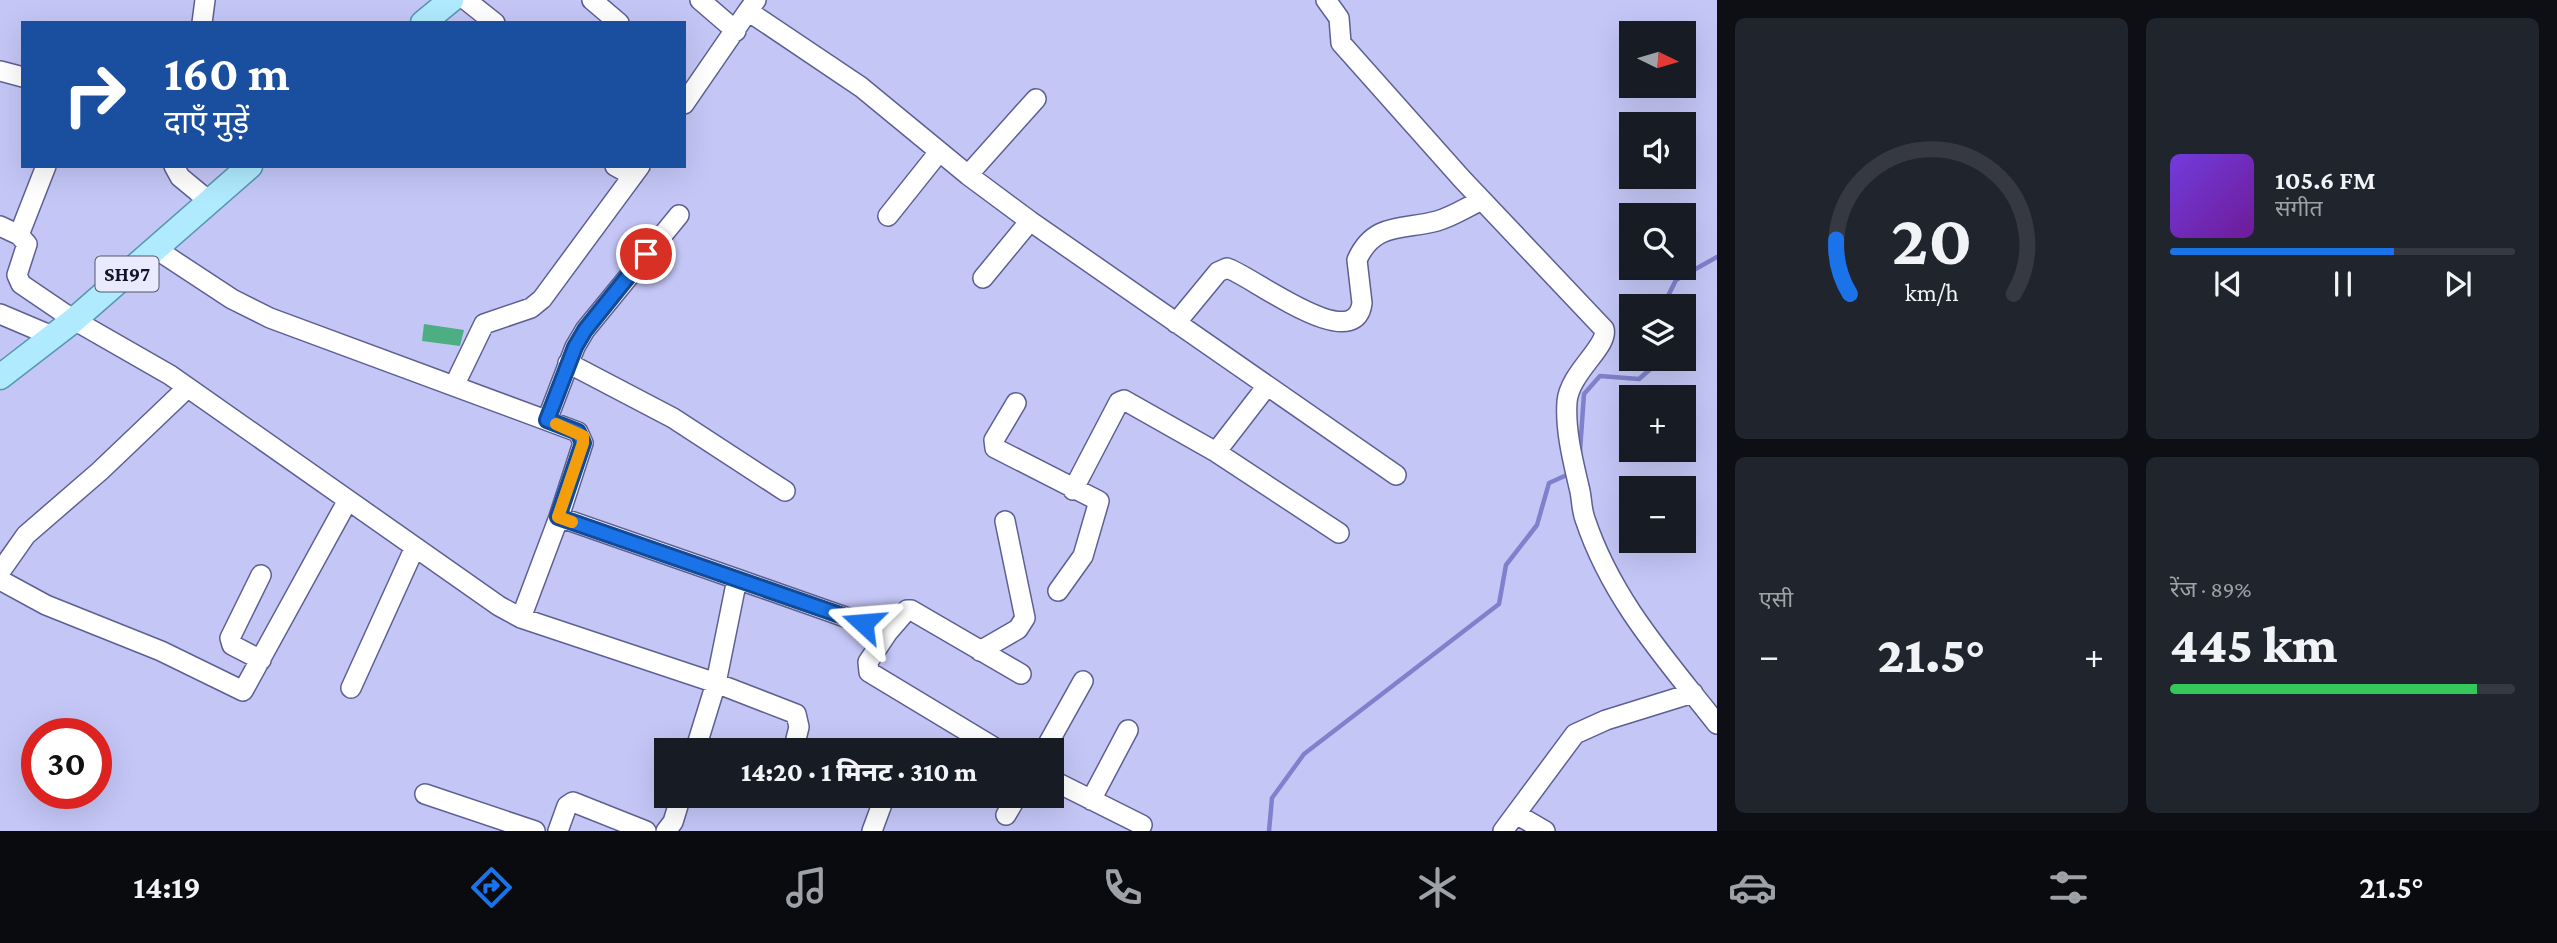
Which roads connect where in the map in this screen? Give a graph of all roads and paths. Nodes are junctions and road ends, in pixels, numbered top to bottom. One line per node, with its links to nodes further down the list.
1 (205, 0): 8 (street)
2 (451, 0): 9 (main road)
3 (466, 0): 10 (street)
4 (592, 0): 11 (street)
5 (700, 0): 12 (street)
6 (1326, 0): 23 (street)
7 (752, 6): 12 (street); 17 (street)
8 (202, 21)
9 (425, 21)
10 (492, 21)
11 (617, 21)
12 (736, 31): 16 (street)
13 (0, 71): 14 (street)
14 (21, 76)
15 (1036, 99): 22 (street)
16 (686, 101)
17 (939, 152): 22 (street); 26 (street)
18 (45, 168): 29 (street)
19 (175, 168): 24 (street)
20 (248, 168): 24 (main road, SH97)
21 (637, 171): 38 (street)
22 (968, 175): 27 (street)
23 (1482, 200): 34 (street); 65 (street)
24 (209, 201): 30 (main road, SH97)
25 (679, 215): 36 (street)
26 (888, 216)
27 (1030, 221): 31 (street); 34 (street)
28 (0, 226): 29 (street)
29 (19, 235): 33 (street)
30 (156, 249): 33 (main road, SH97); 38 (street)
31 (983, 278)
32 (0, 314): 35 (street)
33 (74, 320): 35 (main road, SH97); 40 (street)
34 (1176, 323): 39 (street)
35 (52, 336): 37 (main road, SH97)
36 (568, 363): 42 (street); 46 (street)
37 (0, 377)
38 (454, 386): 42 (street)
39 (1267, 386): 43 (street); 44 (street)
40 (186, 389): 47 (street); 52 (street)
41 (1016, 403): 45 (street)
42 (547, 420): 48 (street)
43 (1216, 452): 45 (street); 50 (street)
44 (1396, 475)
45 (1073, 490): 56 (street)
46 (785, 491)
47 (348, 500): 51 (street); 60 (street)
48 (558, 517): 54 (street); 57 (street)
49 (1005, 521): 59 (street)
50 (1339, 533)
51 (415, 547): 57 (street); 64 (street)
52 (0, 572)
53 (261, 575): 60 (street)
54 (737, 579): 58 (street); 63 (street)
55 (0, 580): 60 (street)
56 (1058, 591)
57 (521, 618): 63 (street)
58 (888, 632): 59 (street); 70 (street)
59 (980, 651): 61 (street)
60 (261, 660)
61 (1021, 674)
62 (1083, 681): 71 (street)
63 (716, 683): 68 (street); 69 (street)
64 (351, 688)
65 (1693, 693): 66 (street); 78 (street)
66 (1717, 724)
67 (1128, 730): 74 (street)
68 (699, 738)
69 (796, 738)
70 (978, 738)
71 (1051, 738)
72 (1064, 786): 74 (street)
73 (425, 794): 81 (street)
74 (1091, 800): 80 (street)
75 (677, 808): 84 (street)
76 (881, 808): 85 (street)
77 (1010, 808): 79 (street)
78 (1516, 814): 86 (street); 87 (street)
79 (1006, 815)
80 (1142, 825)
81 (535, 831)
82 (558, 831): 83 (street)
83 (646, 831)
84 (666, 831)
85 (872, 831)
86 (1503, 831)
87 (1545, 831)

